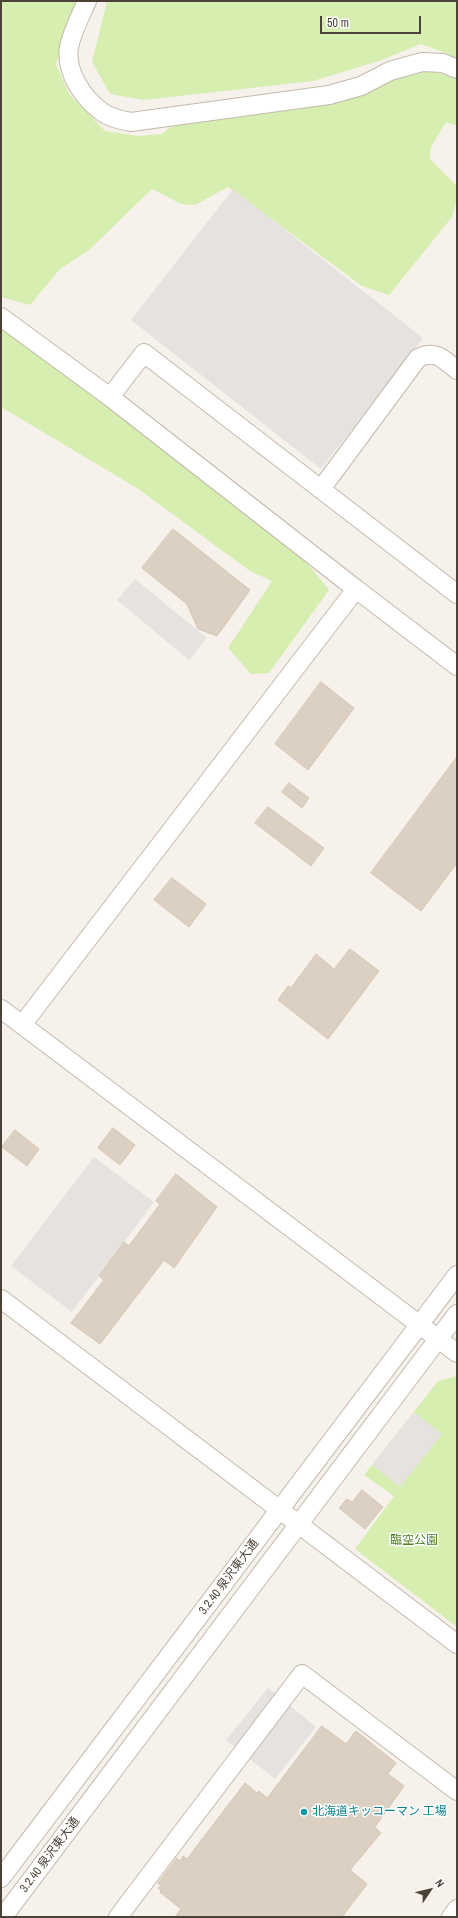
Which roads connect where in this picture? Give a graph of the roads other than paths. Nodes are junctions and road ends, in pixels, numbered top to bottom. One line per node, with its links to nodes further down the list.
1 (87, 1): 2 (street)
2 (457, 69)
3 (1, 317): 5 (street)
4 (457, 370): 6 (street)
5 (110, 396): 6 (street); 7 (street)
6 (320, 489): 8 (street)
7 (356, 589): 9 (street); 11 (street)
8 (457, 594)
9 (457, 666)
10 (1, 1009): 11 (street)
11 (22, 1025): 15 (street)
12 (457, 1275): 15 (street, 3.2.40 泉沢東大通)
13 (1, 1299): 18 (street)
14 (457, 1314): 16 (street, 3.2.40 泉沢東大通)
15 (420, 1324): 16 (street); 18 (street, 3.2.40 泉沢東大通)
16 (439, 1339): 17 (street); 19 (street, 3.2.40 泉沢東大通)
17 (457, 1353)
18 (280, 1510): 19 (street); 22 (street, 3.2.40 泉沢東大通)
19 (299, 1524): 20 (street); 24 (street, 3.2.40 泉沢東大通)
20 (457, 1644)
21 (457, 1792): 25 (street)
22 (1, 1878)
23 (457, 1909): 26 (street)
24 (3, 1917)
25 (118, 1917)
26 (451, 1917)

